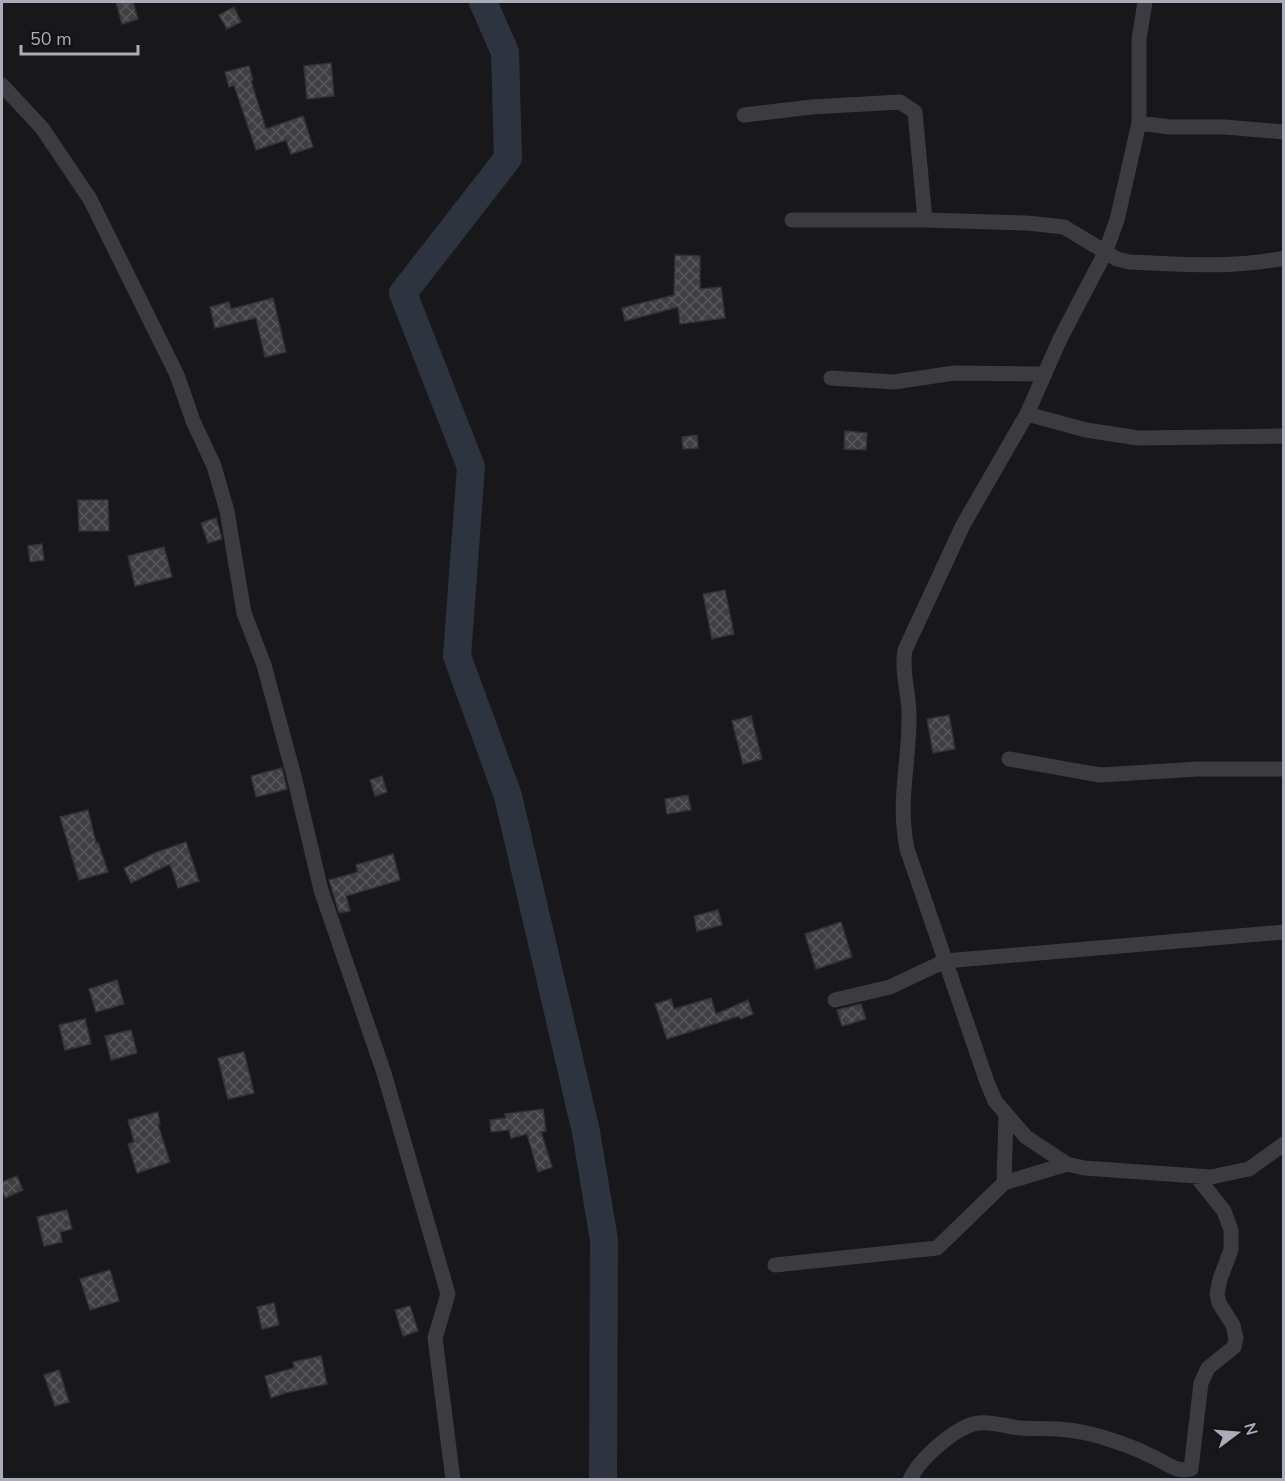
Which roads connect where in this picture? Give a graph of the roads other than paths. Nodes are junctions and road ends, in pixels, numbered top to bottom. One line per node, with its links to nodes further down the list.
1 (1145, 2): 4 (street)
2 (2, 85): 25 (street)
3 (744, 115): 7 (street)
4 (1139, 123): 5 (street); 8 (street)
5 (1284, 132)
6 (792, 220): 7 (street)
7 (925, 220): 8 (street)
8 (1106, 253): 9 (street); 10 (street)
9 (1284, 258)
10 (1045, 374): 11 (street); 12 (street)
11 (831, 378)
12 (1027, 414): 13 (street); 17 (street)
13 (1284, 436)
14 (1009, 759): 15 (street)
15 (1284, 769)
16 (1284, 932): 17 (street)
17 (945, 961): 18 (street); 19 (street)
18 (835, 1000)
19 (1006, 1116): 21 (street); 23 (street)
20 (1284, 1144): 22 (street)
21 (1067, 1164): 22 (street); 23 (street)
22 (1197, 1177): 26 (street)
23 (1004, 1183): 24 (street)
24 (775, 1264)
25 (453, 1479)
26 (910, 1479)

